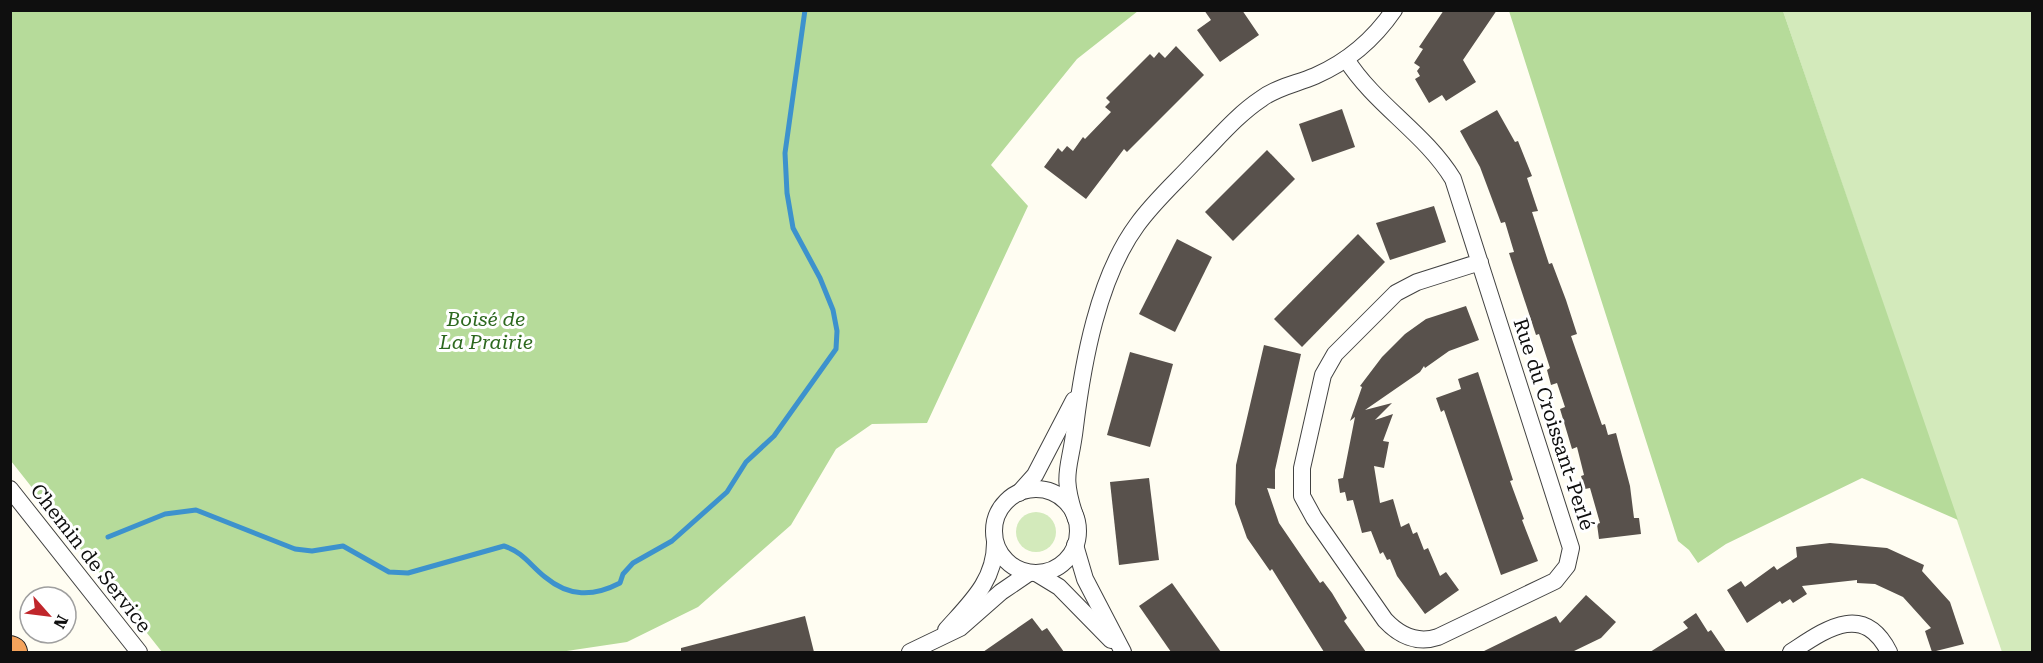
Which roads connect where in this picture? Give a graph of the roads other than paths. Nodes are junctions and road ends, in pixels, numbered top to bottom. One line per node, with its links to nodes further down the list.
1 (1394, 10): 2 (street)
2 (1346, 59): 3 (street, Rue du Croissant-Perlé); 4 (street)
3 (1480, 262): 3 (street, Rue du Croissant-Perlé)
4 (1079, 389): 6 (street); 7 (street)
5 (10, 489): 13 (street, Chemin de Service)
6 (1019, 493): 7 (street); 8 (street)
7 (1076, 519): 9 (street)
8 (995, 540): 10 (street); 11 (street)
9 (1076, 545): 10 (street); 12 (street)
10 (1033, 573): 11 (street); 12 (street)
11 (937, 639): 14 (street)
12 (1122, 651)
13 (139, 652)
14 (910, 652)
15 (1791, 652): 16 (street)
16 (1889, 652)

